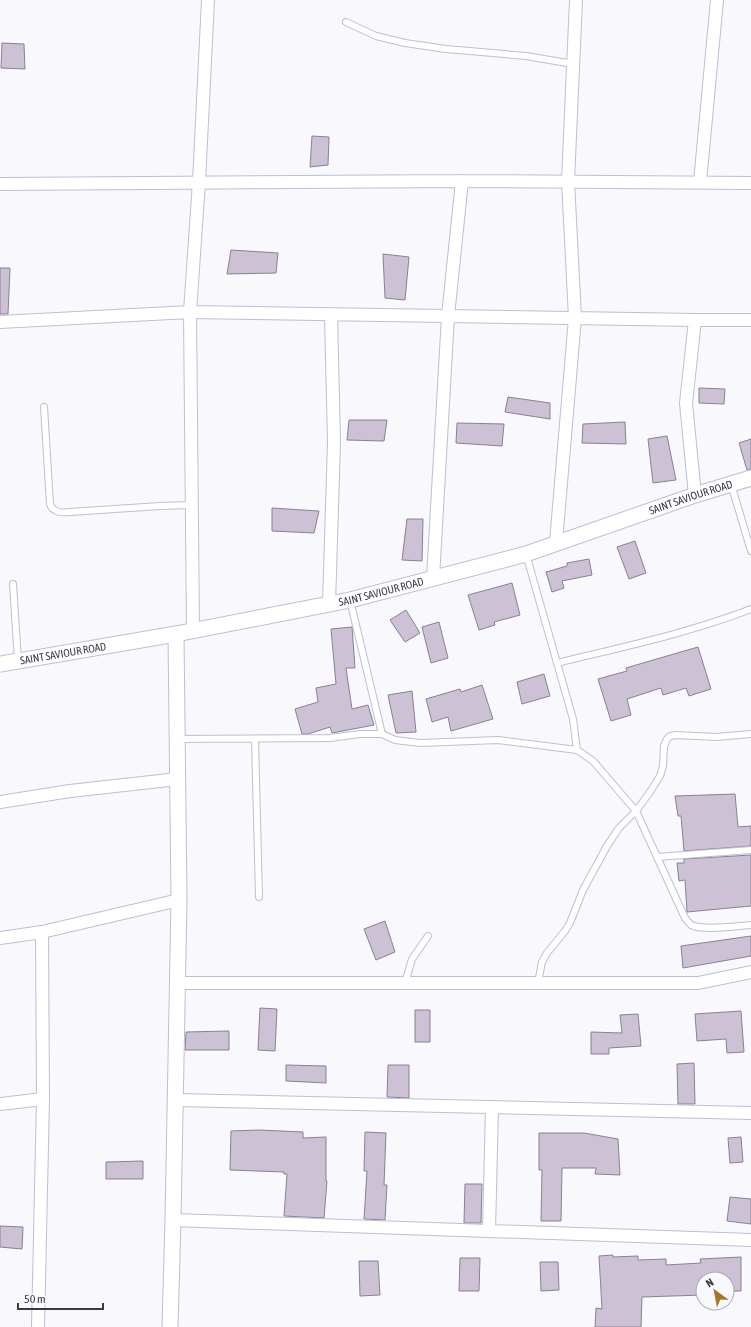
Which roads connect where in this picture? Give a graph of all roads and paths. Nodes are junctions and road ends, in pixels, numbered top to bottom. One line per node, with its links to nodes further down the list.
1 (208, 0): 8 (street)
2 (576, 0): 5 (street)
3 (716, 0): 9 (street)
4 (346, 22): 5 (lane)
5 (573, 64): 7 (street)
6 (462, 181): 7 (street); 8 (street); 14 (street)
7 (568, 181): 9 (street); 15 (street)
8 (199, 182): 11 (street); 12 (street)
9 (700, 182): 10 (street)
10 (751, 183)
11 (0, 184)
12 (190, 312): 13 (street); 18 (street); 23 (street)
13 (331, 314): 14 (street); 30 (street)
14 (448, 316): 15 (street); 27 (street)
15 (575, 318): 16 (street); 24 (street)
16 (695, 320): 17 (street); 22 (street)
17 (751, 320)
18 (0, 322)
19 (44, 407): 23 (lane)
20 (751, 478): 21 (street, SAINT SAVIOUR ROAD)
21 (731, 484): 22 (street, SAINT SAVIOUR ROAD); 25 (lane)
22 (696, 495): 24 (street, SAINT SAVIOUR ROAD)
23 (192, 505): 32 (street)
24 (556, 542): 26 (street, SAINT SAVIOUR ROAD)
25 (751, 551)
26 (526, 554): 27 (street, SAINT SAVIOUR ROAD); 36 (lane)
27 (433, 578): 29 (street, SAINT SAVIOUR ROAD)
28 (13, 584): 34 (lane)
29 (350, 600): 30 (street, SAINT SAVIOUR ROAD); 37 (lane)
30 (328, 604): 32 (street, SAINT SAVIOUR ROAD)
31 (751, 609): 36 (lane)
32 (193, 630): 33 (street, SAINT SAVIOUR ROAD)
33 (176, 634): 34 (street, SAINT SAVIOUR ROAD); 39 (street)
34 (18, 661): 35 (street, SAINT SAVIOUR ROAD)
35 (0, 664)
36 (557, 664): 41 (lane)
37 (382, 734): 40 (lane); 41 (lane)
38 (751, 734): 44 (lane)
39 (177, 739): 40 (lane); 42 (street)
40 (255, 739): 47 (lane)
41 (577, 750): 44 (lane)
42 (178, 779): 43 (street); 48 (street)
43 (0, 802)
44 (636, 811): 46 (lane); 56 (lane)
45 (751, 850): 46 (lane)
46 (657, 857): 49 (lane)
47 (259, 897)
48 (179, 900): 50 (street); 54 (street)
49 (751, 925)
50 (42, 932): 52 (street); 57 (street)
51 (428, 936): 55 (lane)
52 (0, 938)
53 (751, 972): 56 (street)
54 (177, 983): 55 (street); 58 (street)
55 (405, 983): 56 (street)
56 (538, 983)
57 (43, 1099): 59 (street); 65 (street)
58 (176, 1100): 60 (street); 62 (street)
59 (0, 1104)
60 (492, 1107): 61 (street); 63 (street)
61 (751, 1113)
62 (174, 1220): 63 (street); 66 (street)
63 (489, 1231): 64 (street)
64 (751, 1240)
65 (38, 1327)
66 (170, 1327)

